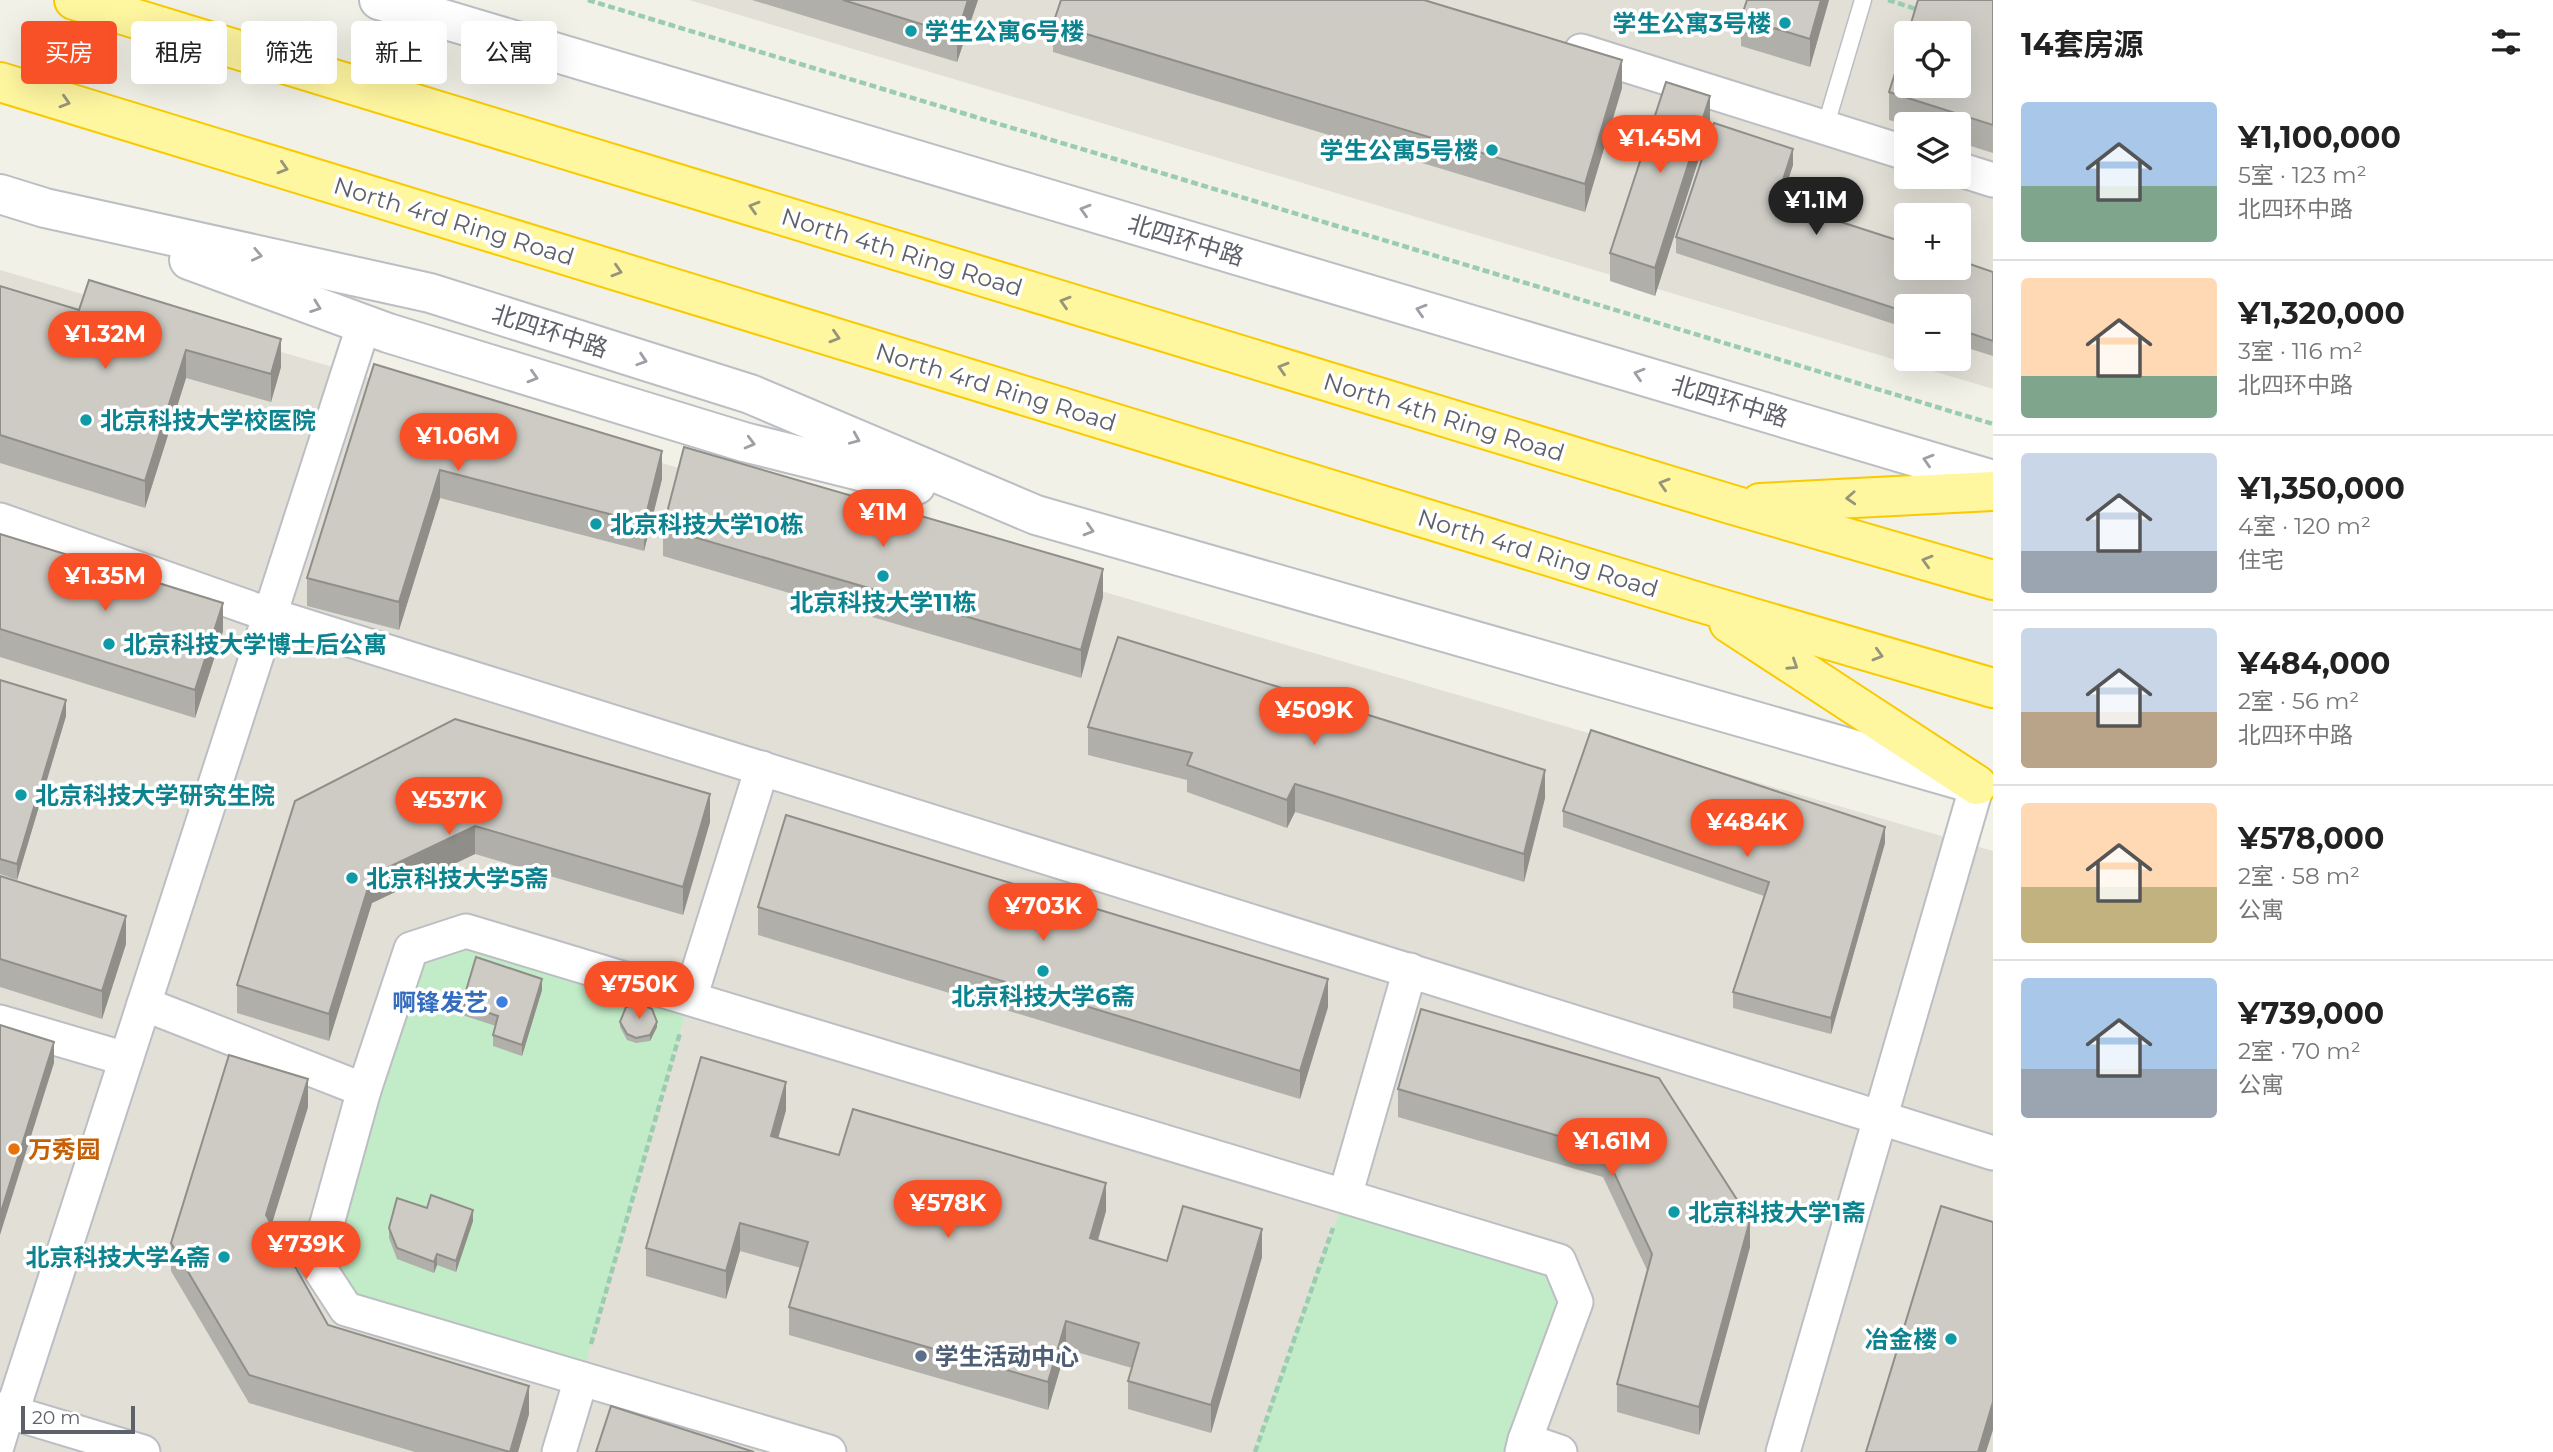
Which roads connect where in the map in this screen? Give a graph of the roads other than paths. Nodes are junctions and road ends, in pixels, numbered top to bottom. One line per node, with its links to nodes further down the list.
1 (74, 0): 15 (highway, North 4th Ring Road, one-way to 1)
2 (379, 0): 13 (street, 北四环中路, one-way to 2)
3 (1863, 0): 6 (lane)
4 (1552, 41): 6 (street)
5 (0, 82): 19 (highway, North 4rd Ring Road, one-way to 19)
6 (1825, 128): 7 (street)
7 (1894, 149)
8 (1971, 173): 9 (street)
9 (1993, 180)
10 (0, 194): 11 (street, 北四环中路)
11 (45, 208): 12 (street, 北四环中路, one-way to 12); 16 (street, 北四环中路, one-way to 16)
12 (364, 324): 16 (street, 北四环中路, one-way to 16); 20 (street)
13 (1993, 480)
14 (1993, 491): 15 (highway, one-way to 15)
15 (1730, 504): 18 (highway, one-way to 15)
16 (1036, 515): 23 (street, 北四环中路, one-way to 23)
17 (0, 520): 20 (street)
18 (1993, 580)
19 (1695, 601): 21 (highway, North 4rd Ring Road, one-way to 21); 23 (highway, one-way to 23)
20 (270, 615): 22 (street); 26 (street)
21 (1993, 688)
22 (761, 768): 24 (street); 25 (street)
23 (1985, 787): 30 (street)
24 (1410, 970): 30 (street); 32 (street)
25 (690, 998): 29 (street); 32 (street)
26 (144, 1004): 28 (street); 29 (street)
27 (0, 1023): 28 (street)
28 (126, 1059): 34 (street)
29 (364, 1090): 33 (street)
30 (1882, 1117): 31 (street); 41 (street)
31 (1993, 1153)
32 (1345, 1196): 35 (street)
33 (581, 1379): 38 (street); 39 (street)
34 (6, 1411): 36 (street); 37 (street)
35 (1524, 1446): 40 (street)
36 (0, 1452)
37 (143, 1452)
38 (559, 1452)
39 (828, 1452)
40 (1560, 1452)
41 (1783, 1452)

